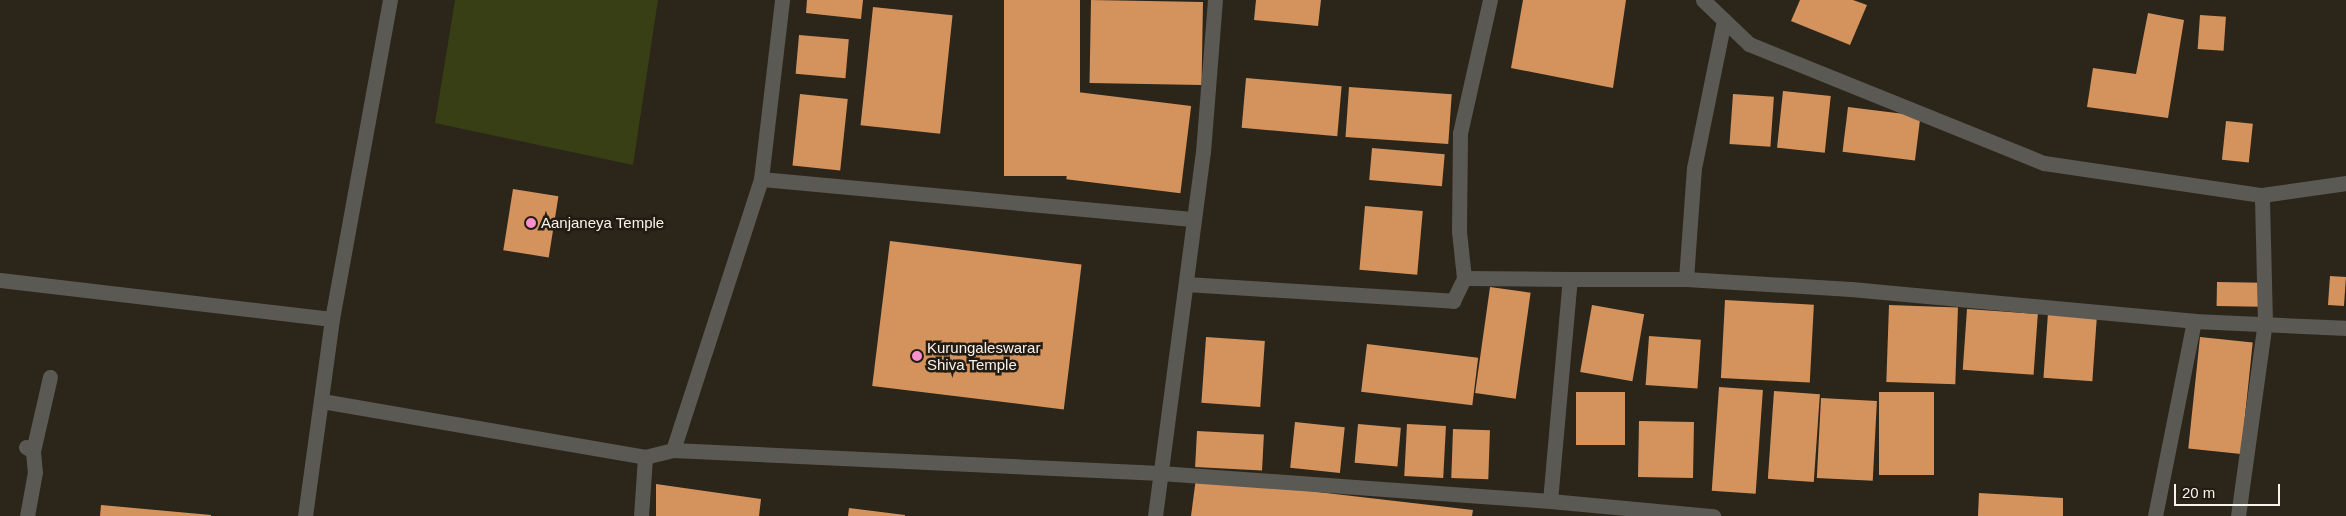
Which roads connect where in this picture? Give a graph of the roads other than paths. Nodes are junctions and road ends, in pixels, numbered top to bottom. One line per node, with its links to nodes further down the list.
1 (390, 0): 16 (street)
2 (782, 0): 7 (street)
3 (1215, 0): 10 (street)
4 (1490, 0): 11 (street)
5 (1703, 0): 6 (street)
6 (1724, 20): 9 (street); 12 (street)
7 (761, 179): 10 (street); 22 (street)
8 (2346, 183): 9 (street)
9 (2262, 195): 18 (street)
10 (1194, 219): 15 (street)
11 (1464, 278): 13 (street); 15 (street)
12 (1686, 278): 13 (street); 17 (street)
13 (1570, 279): 25 (street)
14 (0, 280): 16 (street)
15 (1186, 284): 24 (street)
16 (332, 319): 21 (street)
17 (2194, 321): 18 (street); 31 (street)
18 (2265, 322): 19 (street); 32 (street)
19 (2346, 328)
20 (50, 377): 26 (street)
21 (322, 400): 23 (street); 27 (street)
22 (673, 450): 23 (street); 24 (street)
23 (645, 457): 28 (street)
24 (1160, 473): 25 (street); 29 (street)
25 (1550, 501): 30 (street)
26 (27, 516)
27 (305, 516)
28 (641, 516)
29 (1155, 516)
30 (1712, 516)
31 (2155, 516)
32 (2238, 516)

